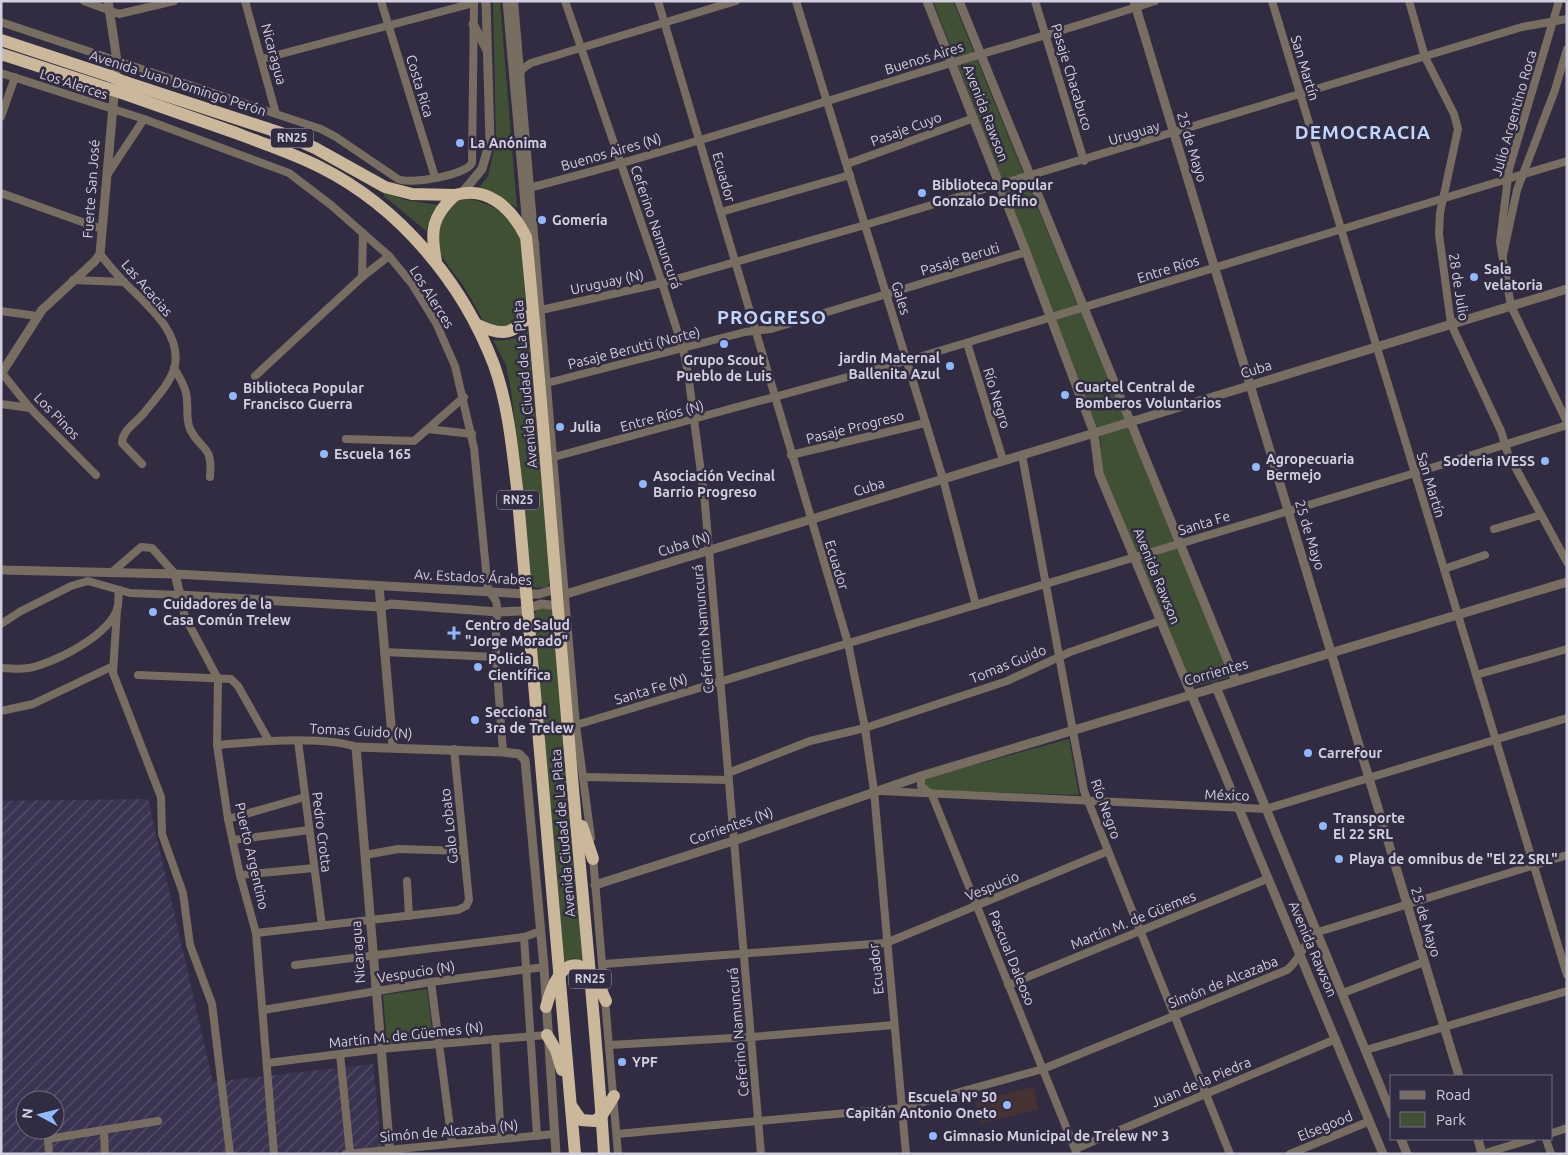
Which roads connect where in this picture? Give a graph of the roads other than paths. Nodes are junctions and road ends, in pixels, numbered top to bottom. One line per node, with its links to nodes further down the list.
1 (84, 1): 22 (street)
2 (108, 1): 22 (street, Fuerte San José)
3 (174, 1): 22 (street)
4 (245, 1): 37 (street, Nicaragua)
5 (381, 1): 28 (street, Costa Rica)
6 (486, 1): 33 (street)
7 (507, 1): 46 (street, Avenida Ciudad de La Plata)
8 (514, 1): 40 (street, Avenida Ciudad de La Plata)
9 (565, 1): 31 (street, Ceferino Namuncurá)
10 (658, 1): 26 (street, Ecuador)
11 (736, 1): 26 (street)
12 (796, 1): 47 (street, Gales)
13 (927, 1): 39 (street, Avenida Rawson)
14 (959, 1): 35 (street, Avenida Rawson)
15 (1035, 1): 29 (street, Pasaje Chacabuco)
16 (1155, 1): 21 (street, Buenos Aires)
17 (1272, 1): 45 (street, San Martín)
18 (1409, 1): 36 (street, 28 de Julio)
19 (1559, 1): 24 (street, Julio Argentino Roca)
20 (474, 2): 27 (street); 28 (street)
21 (1135, 4): 29 (street, Buenos Aires); 53 (street, 25 de Mayo)
22 (110, 11): 38 (street, Fuerte San José)
23 (1567, 19): 24 (street, Uruguay)
24 (1554, 21): 36 (street, Uruguay); 64 (street, Julio Argentino Roca)
25 (1, 22): 38 (street, Avenida Juan Domingo Perón)
26 (665, 23): 31 (street); 54 (street, Ecuador)
27 (474, 24): 33 (street); 63 (street, Avenida Juan Domingo Perón)
28 (389, 26): 37 (street); 63 (street, Costa Rica)
29 (1046, 36): 35 (street, Buenos Aires); 55 (street, Pasaje Chacabuco)
30 (1, 40): 43 (highway, Avenida Juan Domingo Perón / RN25)
31 (580, 49): 40 (street); 57 (street, Ceferino Namuncurá)
32 (1567, 49): 60 (street, Julio Argentino Roca)
33 (488, 52): 68 (street)
34 (1, 54): 43 (highway, Avenida Juan Domingo Perón / RN25)
35 (980, 54): 39 (street, Buenos Aires); 62 (street, Avenida Rawson)
36 (1426, 57): 45 (street, Uruguay); 69 (street, 28 de Julio)
37 (262, 59): 49 (street, Nicaragua)
38 (117, 61): 48 (street, Fuerte San José); 49 (street, Avenida Juan Domingo Perón)
39 (952, 63): 47 (street, Buenos Aires); 51 (street, Avenida Rawson)
40 (521, 70): 46 (street); 66 (street, Avenida Ciudad de La Plata)
41 (1, 72): 42 (street, Los Alerces)
42 (15, 77): 48 (street, Los Alerces); 50 (street)
43 (108, 82): 44 (highway, Avenida Juan Domingo Perón / RN25, bridge)
44 (124, 87): 68 (highway, Avenida Juan Domingo Perón / RN25); 79 (highway, Avenida Juan Domingo Perón / RN25)
45 (1300, 95): 53 (street, Uruguay); 73 (street, San Martín)
46 (515, 96): 75 (street, Avenida Ciudad de La Plata)
47 (828, 101): 54 (street, Buenos Aires); 58 (street, Gales)
48 (112, 109): 52 (street, Los Alerces); 61 (street, Fuerte San José)
49 (276, 114): 63 (street, Avenida Juan Domingo Perón)
50 (1, 117)
51 (974, 118): 58 (street, Pasaje Cuyo); 65 (street, Avenida Rawson)
52 (144, 120): 61 (street); 74 (street, Los Alerces)
53 (1174, 134): 55 (street, Uruguay); 82 (street, 25 de Mayo)
54 (700, 139): 57 (street, Buenos Aires (N)); 70 (street, Ecuador)
55 (1084, 161): 62 (street, Uruguay)
56 (1567, 161): 60 (street, Entre Ríos)
57 (620, 163): 66 (street, Buenos Aires (N)); 86 (street, Ceferino Namuncurá)
58 (847, 164): 59 (street, Gales)
59 (850, 175): 70 (street); 71 (street, Gales)
60 (1522, 175): 64 (street, Entre Ríos); 81 (street, Julio Argentino Roca)
61 (106, 176): 72 (street, Fuerte San José)
62 (1032, 176): 65 (street, Uruguay); 90 (street, Avenida Rawson)
63 (435, 177)
64 (1507, 179): 69 (street, Entre Ríos); 81 (street, Julio Argentino Roca)
65 (1000, 186): 71 (street, Uruguay); 76 (street, Avenida Rawson)
66 (529, 188): 75 (street, Avenida Ciudad de La Plata)
67 (1, 193): 72 (street)
68 (458, 194): 75 (highway, Avenida Juan Domingo Perón / RN25); 79 (highway)
69 (1442, 199): 73 (street, Entre Ríos); 96 (street, 28 de Julio)
70 (721, 212): 80 (street, Ecuador)
71 (866, 225): 80 (street, Uruguay); 88 (street, Gales)
72 (102, 229): 77 (street, Fuerte San José)
73 (1341, 229): 82 (street, Entre Ríos); 99 (street, San Martín)
74 (363, 233): 78 (street, Los Alerces); 83 (street)
75 (530, 241): 92 (highway, Avenida Ciudad de La Plata / RN25)
76 (1026, 252): 88 (street, Pasaje Beruti); 94 (street, Avenida Rawson)
77 (100, 254): 84 (street, Fuerte San José); 85 (street, Las Acacias)
78 (389, 256): 83 (street); 107 (street, Los Alerces)
79 (436, 261): 95 (highway, Avenida Ciudad de La Plata / RN25)
80 (736, 262): 86 (street, Uruguay (N)); 97 (street, Ecuador)
81 (1502, 262): 89 (street, Julio Argentino Roca)
82 (1215, 267): 90 (street, Entre Ríos); 106 (street, 25 de Mayo)
83 (362, 277): 104 (street)
84 (73, 280): 85 (street); 93 (street, Fuerte San José)
85 (124, 282): 102 (street, Las Acacias)
86 (662, 283): 92 (street, Uruguay (N)); 100 (street, Ceferino Namuncurá)
87 (1567, 289): 89 (street, Cuba)
88 (887, 295): 97 (street, Pasaje Beruti); 101 (street, Gales)
89 (1511, 306): 96 (street, Cuba); 115 (street, Julio Argentino Roca)
90 (1084, 308): 94 (street, Entre Ríos); 114 (street, Avenida Rawson)
91 (1, 311): 93 (street)
92 (537, 311): 95 (highway); 105 (street, Avenida Ciudad de La Plata); 121 (highway, Avenida Ciudad de La Plata / RN25)
93 (38, 316): 103 (street, Fuerte San José)
94 (1050, 318): 98 (street, Entre Ríos); 117 (street, Avenida Rawson)
95 (476, 324): 150 (highway, Avenida Ciudad de La Plata / RN25)
96 (1451, 324): 99 (street, Cuba); 120 (street, 28 de Julio)
97 (757, 331): 100 (street, Pasaje Berutti (Norte)); 108 (street, Ecuador)
98 (966, 343): 101 (street, Entre Ríos); 125 (street, Río Negro)
99 (1376, 347): 106 (street, Cuba); 127 (street, San Martín)
100 (683, 349): 105 (street, Pasaje Berutti (Norte)); 111 (street, Ceferino Namuncurá)
101 (906, 361): 108 (street, Entre Ríos); 113 (street, Gales)
102 (174, 368): 126 (street); 129 (street)
103 (2, 373): 110 (street, Los Pinos)
104 (255, 376)
105 (547, 383): 112 (street, Avenida Ciudad de La Plata)
106 (1250, 385): 114 (street, Cuba); 131 (street, 25 de Mayo)
107 (464, 397): 116 (street); 118 (street, Los Alerces)
108 (775, 398): 111 (street, Entre Ríos (N)); 122 (street, Ecuador)
109 (1, 404): 110 (street)
110 (30, 408): 128 (street, Los Pinos)
111 (695, 420): 124 (street, Entre Ríos (N)); 136 (street, Ceferino Namuncurá)
112 (550, 421): 121 (highway); 124 (street, Avenida Ciudad de La Plata)
113 (925, 422): 122 (street, Pasaje Progreso); 130 (street, Gales)
114 (1131, 422): 117 (street, Cuba); 135 (street, Avenida Rawson)
115 (1567, 423): 120 (street, Santa Fe)
116 (428, 429): 118 (street); 119 (street)
117 (1094, 433): 123 (street, Cuba); 138 (street, Avenida Rawson)
118 (472, 434): 148 (street, Los Alerces)
119 (346, 439)
120 (1505, 445): 127 (street, Santa Fe); 132 (street, 28 de Julio)
121 (546, 446): 124 (highway); 149 (highway, Avenida Ciudad de La Plata / RN25)
122 (792, 455): 133 (street, Ecuador)
123 (1022, 455): 125 (street, Cuba); 145 (street, Río Negro)
124 (554, 457): 149 (street, Avenida Ciudad de La Plata)
125 (1003, 460): 130 (street, Cuba)
126 (142, 464)
127 (1415, 473): 131 (street, Santa Fe); 140 (street, San Martín)
128 (96, 475)
129 (210, 477)
130 (942, 479): 133 (street, Cuba); 152 (street, Gales)
131 (1288, 511): 135 (street, Santa Fe); 164 (street, 25 de Mayo)
132 (1541, 514): 134 (street); 139 (street, 28 de Julio)
133 (810, 520): 136 (street, Cuba (N)); 161 (street, Ecuador)
134 (1494, 529)
135 (1180, 544): 138 (street, Santa Fe); 173 (street, Avenida Rawson)
136 (709, 551): 149 (street, Cuba (N)); 172 (street, Ceferino Namuncurá)
137 (1485, 555): 140 (street)
138 (1134, 557): 145 (street, Santa Fe); 159 (street, Avenida Rawson)
139 (1567, 562)
140 (1444, 569): 158 (street, San Martín)
141 (1, 570): 142 (street, Av. Estados Árabes)
142 (111, 573): 143 (street, Av. Estados Árabes); 143 (street)
143 (175, 574): 146 (street, Av. Estados Árabes); 151 (street, Puerto Argentino)
144 (1567, 582): 158 (street, Corrientes)
145 (1046, 584): 152 (street, Santa Fe); 166 (street, Río Negro)
146 (379, 586): 148 (street, Av. Estados Árabes); 154 (street)
147 (119, 590): 151 (street, Av. Estados Árabes); 156 (street); 160 (street, Av. Estados Árabes)
148 (488, 590): 150 (street, Av. Estados Árabes); 157 (street, Los Alerces)
149 (561, 591): 150 (street, Av. Estados Árabes); 153 (highway, Avenida Ciudad de La Plata / RN25); 178 (street, Avenida Ciudad de La Plata)
150 (523, 593): 155 (highway, Avenida Ciudad de La Plata)
151 (180, 595): 154 (street, Av. Estados Árabes); 171 (street, Puerto Argentino)
152 (976, 605): 161 (street, Santa Fe)
153 (557, 606): 155 (street, Av. Estados Árabes); 197 (highway, Avenida Ciudad de La Plata / RN25)
154 (380, 607): 157 (street, Av. Estados Árabes); 163 (street)
155 (524, 609): 157 (street, Av. Estados Árabes); 235 (highway, Avenida Ciudad de La Plata / RN25)
156 (117, 610): 167 (street); 168 (street)
157 (498, 612): 165 (street, Los Alerces)
158 (1458, 614): 164 (street, Corrientes); 170 (street, San Martín)
159 (1160, 620): 166 (street, Tomas Guido); 175 (street, Avenida Rawson)
160 (1, 624)
161 (848, 643): 172 (street, Santa Fe (N)); 179 (street, Ecuador)
162 (1567, 649): 170 (street)
163 (384, 652): 165 (street); 186 (street)
164 (1331, 652): 173 (street, Corrientes); 192 (street, 25 de Mayo)
165 (496, 657): 188 (street, Los Alerces)
166 (1060, 657): 179 (street, Tomas Guido); 180 (street, Río Negro)
167 (113, 666): 176 (street); 287 (street)
168 (1, 668)
169 (138, 675): 171 (street)
170 (1476, 675): 181 (street, San Martín)
171 (218, 679): 183 (street); 184 (street, Puerto Argentino)
172 (720, 681): 178 (street, Santa Fe (N)); 191 (street, Ceferino Namuncurá)
173 (1236, 681): 174 (street, Corrientes)
174 (1216, 687): 175 (street, Corrientes); 199 (street, Avenida Rawson)
175 (1190, 694): 180 (street, Corrientes); 198 (street, Avenida Rawson)
176 (1, 711)
177 (1567, 718): 181 (street, México)
178 (576, 725): 190 (street, Avenida Ciudad de La Plata)
179 (865, 728): 191 (street); 193 (street, Ecuador)
180 (1073, 729): 189 (street, Corrientes); 196 (street, Río Negro)
181 (1495, 739): 192 (street, México); 209 (street, San Martín)
182 (298, 741): 183 (street, Tomas Guido (N)); 185 (street, Tomas Guido (N)); 195 (street, Pedro Crotta)
183 (270, 742): 184 (street, Tomas Guido (N))
184 (217, 745): 200 (street, Puerto Argentino)
185 (356, 747): 186 (street, Tomas Guido (N)); 206 (street, Nicaragua)
186 (393, 747): 187 (street, Tomas Guido (N))
187 (454, 750): 188 (street, Tomas Guido (N)); 204 (street, Galo Lobato)
188 (503, 752): 220 (street)
189 (921, 776): 193 (street, Corrientes); 194 (street, Pascual Daleoso)
190 (584, 777): 191 (street); 208 (street, Avenida Ciudad de La Plata)
191 (729, 777): 203 (street, Ceferino Namuncurá)
192 (1368, 777): 199 (street, México); 215 (street, 25 de Mayo)
193 (874, 791): 194 (street, México); 203 (street, Corrientes (N)); 225 (street, Ecuador)
194 (932, 795): 196 (street, México); 216 (street, Pascual Daleoso)
195 (305, 797): 200 (street); 201 (street, Pedro Crotta)
196 (1089, 802): 198 (street, México); 205 (street, Río Negro)
197 (574, 804): 208 (highway); 234 (highway, Avenida Ciudad de La Plata / RN25)
198 (1238, 808): 199 (street, México); 212 (street, Avenida Rawson)
199 (1266, 809): 222 (street, Avenida Rawson)
200 (228, 819): 202 (street, Puerto Argentino)
201 (309, 830): 202 (street); 210 (street, Pedro Crotta)
202 (233, 840): 211 (street, Puerto Argentino)
203 (733, 841): 214 (street, Corrientes (N)); 228 (street, Ceferino Namuncurá)
204 (464, 851): 206 (street); 217 (street, Galo Lobato)
205 (1108, 852): 216 (street, Vespucio); 221 (street, Río Negro)
206 (365, 855): 218 (street, Nicaragua)
207 (1567, 855): 209 (street)
208 (593, 859): 214 (street, Avenida Ciudad de La Plata)
209 (1533, 865): 215 (street); 236 (street, San Martín)
210 (314, 868): 211 (street); 219 (street, Pedro Crotta)
211 (240, 875): 223 (street, Puerto Argentino)
212 (1268, 879): 221 (street, Martín M. de Güemes); 227 (street, Avenida Rawson)
213 (407, 881): 217 (street)
214 (596, 885): 230 (street, Avenida Ciudad de La Plata)
215 (1406, 904): 222 (street); 229 (street, 25 de Mayo)
216 (977, 906): 225 (street, Vespucio); 238 (street, Pascual Daleoso)
217 (409, 916): 218 (street)
218 (370, 920): 219 (street); 226 (street, Nicaragua)
219 (322, 926): 223 (street)
220 (541, 931): 224 (street); 232 (street)
221 (1141, 931): 238 (street, Martín M. de Güemes); 245 (street, Río Negro)
222 (1318, 932): 227 (street, Simón de Alcazaba); 241 (street, Avenida Rawson)
223 (256, 933): 244 (street, Puerto Argentino)
224 (524, 937): 226 (street); 233 (street)
225 (886, 943): 228 (street); 246 (street, Ecuador)
226 (372, 954): 231 (street); 239 (street, Nicaragua)
227 (1300, 954): 245 (street, Simón de Alcazaba); 252 (street, Avenida Rawson)
228 (744, 955): 230 (street); 250 (street, Ceferino Namuncurá)
229 (1424, 962): 241 (street); 247 (street, 25 de Mayo)
230 (604, 964): 242 (street, Avenida Ciudad de La Plata)
231 (295, 966)
232 (544, 967): 233 (street, Vespucio (N)); 243 (street)
233 (527, 970): 237 (street, Vespucio (N)); 249 (street)
234 (590, 972): 235 (highway); 242 (highway); 266 (highway, Avenida Ciudad de La Plata / RN25)
235 (560, 973): 243 (highway); 263 (highway, Avenida Ciudad de La Plata / RN25)
236 (1567, 975)
237 (431, 982): 239 (street, Vespucio (N)); 253 (street)
238 (1008, 985): 259 (street, Pascual Daleoso)
239 (375, 991): 244 (street, Vespucio (N)); 255 (street, Nicaragua)
240 (1567, 991): 247 (street)
241 (1342, 993): 256 (street, Avenida Rawson)
242 (606, 1001): 254 (street, Avenida Ciudad de La Plata)
243 (546, 1007): 248 (street)
244 (263, 1010): 258 (street, Puerto Argentino)
245 (1174, 1015): 259 (street, Simón de Alcazaba); 261 (street, Río Negro)
246 (894, 1025): 250 (street); 264 (street, Ecuador)
247 (1444, 1027): 256 (street); 260 (street, 25 de Mayo)
248 (547, 1035): 249 (street, Martín M. de Güemes (N)); 263 (highway); 273 (street)
249 (532, 1036): 251 (street, Martín M. de Güemes (N)); 275 (street)
250 (751, 1037): 254 (street); 269 (street, Ceferino Namuncurá)
251 (495, 1039): 253 (street, Martín M. de Güemes (N)); 276 (street)
252 (1336, 1039): 261 (street, Juan de la Piedra); 268 (street, Avenida Rawson)
253 (440, 1044): 255 (street, Martín M. de Güemes (N)); 281 (street)
254 (610, 1045): 262 (street, Avenida Ciudad de La Plata)
255 (380, 1049): 257 (street, Martín M. de Güemes (N)); 282 (street, Nicaragua)
256 (1366, 1050): 265 (street, Avenida Rawson)
257 (340, 1054): 258 (street, Martín M. de Güemes (N)); 284 (street)
258 (267, 1063): 288 (street, Puerto Argentino)
259 (1043, 1069): 264 (street, Simón de Alcazaba); 283 (street, Pascual Daleoso)
260 (1459, 1075)
261 (1206, 1094): 283 (street, Juan de la Piedra); 296 (street, Río Negro)
262 (614, 1096): 266 (highway); 274 (street, Avenida Ciudad de La Plata)
263 (570, 1102): 266 (highway); 291 (highway, Avenida Ciudad de La Plata / RN25)
264 (902, 1108): 269 (street); 295 (street, Ecuador)
265 (1390, 1110)
266 (602, 1115): 292 (highway, Avenida Ciudad de La Plata / RN25)
267 (158, 1121): 271 (street)
268 (1370, 1121): 297 (street, Elsegood); 298 (street, Avenida Rawson)
269 (758, 1122): 274 (street); 294 (street, Ceferino Namuncurá)
270 (1567, 1128): 272 (street)
271 (104, 1132): 285 (street); 286 (street)
272 (1553, 1133)
273 (554, 1134): 275 (street, Simón de Alcazaba (N)); 290 (street)
274 (617, 1134): 293 (street, Avenida Ciudad de La Plata)
275 (537, 1136): 276 (street, Simón de Alcazaba (N))
276 (501, 1139): 281 (street, Simón de Alcazaba (N))
277 (1401, 1140): 299 (street)
278 (1478, 1140): 300 (street)
279 (1529, 1140): 300 (street)
280 (1546, 1140): 301 (street)
281 (452, 1143): 282 (street, Simón de Alcazaba (N))
282 (390, 1151): 284 (street, Simón de Alcazaba (N))
283 (1076, 1151)
284 (350, 1153): 289 (street, Simón de Alcazaba (N))
285 (49, 1154)
286 (105, 1154)
287 (230, 1154)
288 (274, 1154)
289 (346, 1154)
290 (556, 1154)
291 (576, 1154)
292 (604, 1154)
293 (618, 1154)
294 (761, 1154)
295 (906, 1154)
296 (1230, 1154)
297 (1290, 1154)
298 (1383, 1154)
299 (1407, 1154)
300 (1482, 1154)
301 (1551, 1154)

